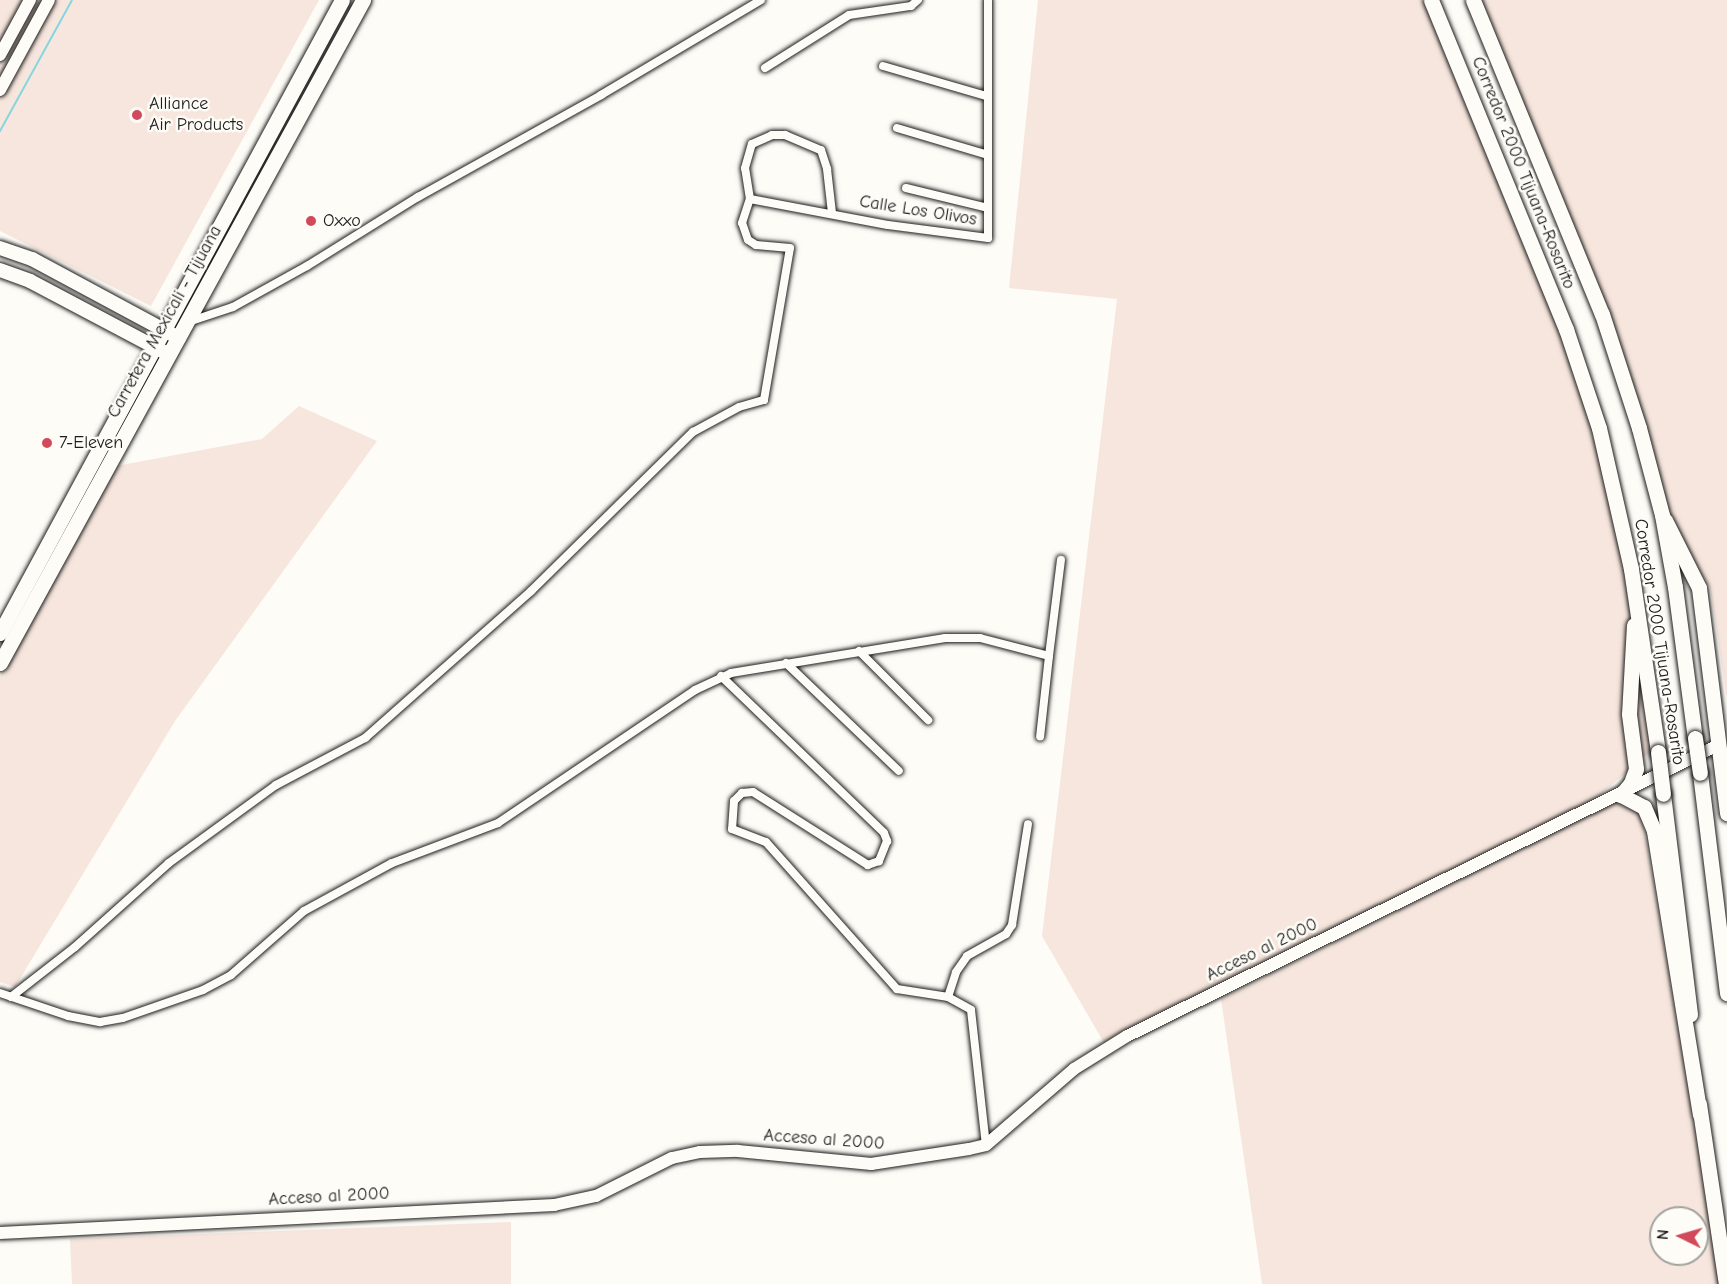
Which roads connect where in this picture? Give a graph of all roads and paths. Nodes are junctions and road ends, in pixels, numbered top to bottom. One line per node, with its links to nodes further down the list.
1 (30, 0): 10 (street)
2 (49, 0): 13 (street)
3 (342, 0): 24 (highway, Carretera Mexicali - Tijuana)
4 (363, 0): 23 (highway, Carretera Mexicali - Tijuana)
5 (761, 0): 23 (street)
6 (918, 0): 12 (street)
7 (988, 0): 14 (street, Calle Los Olivos)
8 (1431, 0): 30 (highway, Corredor 2000 Tijuana-Rosarito)
9 (1473, 0): 28 (highway, Corredor 2000 Tijuana-Rosarito)
10 (0, 55)
11 (884, 66): 14 (street)
12 (765, 68)
13 (0, 90)
14 (986, 96): 16 (street, Calle Los Olivos)
15 (897, 128): 16 (street)
16 (985, 154): 19 (street, Calle Los Olivos)
17 (906, 188): 19 (street)
18 (750, 199): 20 (street, Calle Los Olivos); 20 (street); 46 (street)
19 (988, 208): 20 (street, Calle Los Olivos)
20 (832, 213)
21 (0, 248): 24 (main road)
22 (0, 270): 26 (main road)
23 (188, 322): 25 (highway, Carretera Mexicali - Tijuana)
24 (163, 329): 25 (main road); 26 (highway, Carretera Mexicali - Tijuana)
25 (179, 338): 27 (highway, Carretera Mexicali - Tijuana)
26 (153, 346): 27 (main road); 31 (highway, Carretera Mexicali - Tijuana)
27 (170, 355): 34 (highway, Carretera Mexicali - Tijuana)
28 (1662, 515): 39 (highway); 45 (highway, Corredor 2000 Tijuana-Rosarito, bridge)
29 (1061, 560): 33 (street)
30 (1636, 607): 41 (highway); 48 (highway, Corredor 2000 Tijuana-Rosarito, bridge)
31 (0, 633)
32 (859, 651): 33 (street); 35 (street); 37 (street)
33 (1049, 656): 38 (street)
34 (0, 663)
35 (786, 663): 36 (street); 40 (street)
36 (722, 676): 46 (street); 47 (street)
37 (928, 720)
38 (1040, 737)
39 (1722, 742): 41 (street, Acceso al 2000); 42 (highway)
40 (898, 771)
41 (1621, 795): 48 (highway); 49 (street, Acceso al 2000)
42 (1727, 813)
43 (1028, 824): 47 (street)
44 (0, 993): 46 (street)
45 (1727, 993)
46 (11, 997)
47 (948, 997): 49 (street)
48 (1700, 1114): 51 (highway, Corredor 2000 Tijuana-Rosarito)
49 (986, 1145): 50 (street, Acceso al 2000)
50 (0, 1233)
51 (1726, 1284)

